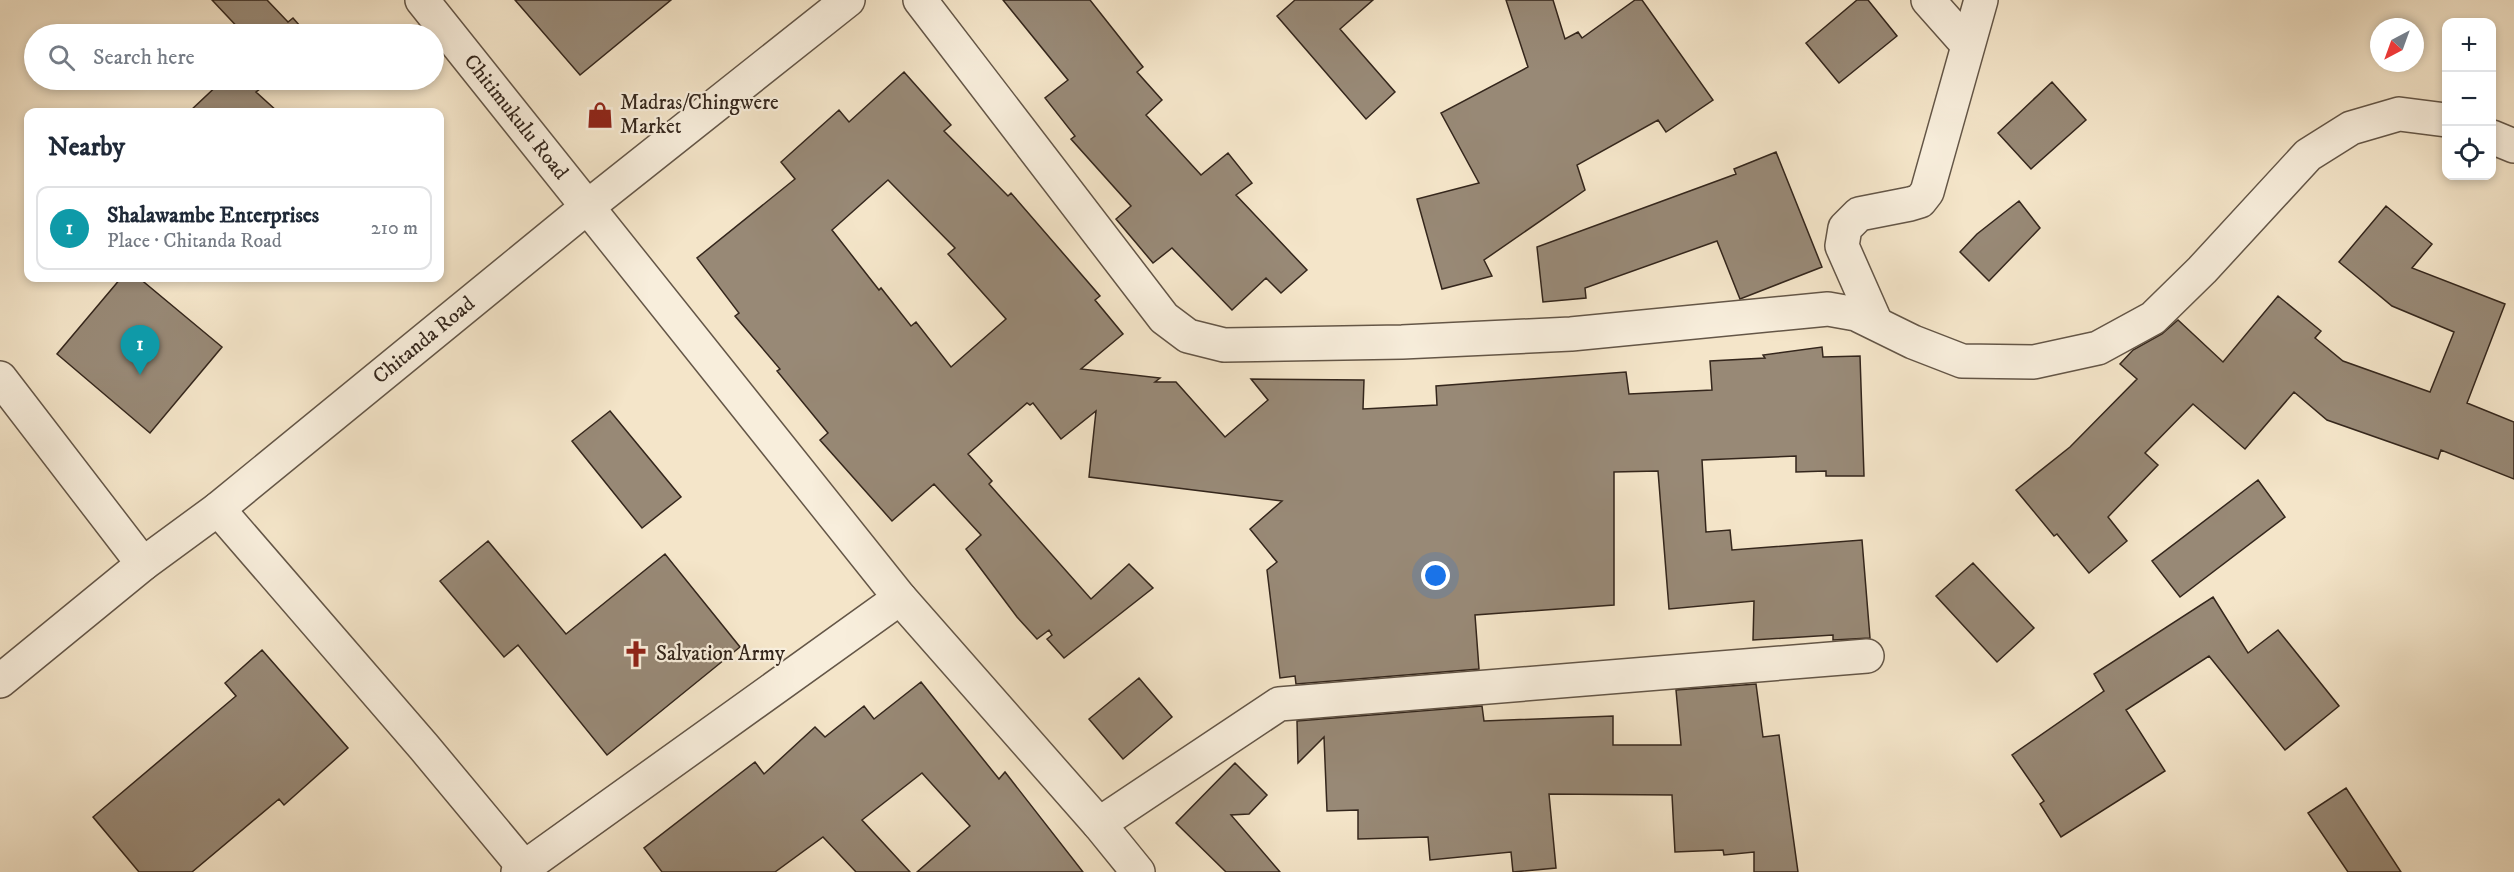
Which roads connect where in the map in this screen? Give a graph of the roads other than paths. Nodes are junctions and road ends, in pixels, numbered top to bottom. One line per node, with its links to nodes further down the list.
1 (422, 0): 6 (street, Chitimukulu Road)
2 (848, 0): 12 (street, Chitanda Road)
3 (920, 0): 13 (street)
4 (1928, 0): 8 (street)
5 (1981, 0): 8 (street)
6 (441, 24)
7 (444, 28): 12 (street, Chitimukulu Road)
8 (1967, 44): 13 (street)
9 (2442, 119): 13 (street)
10 (2496, 139): 11 (street)
11 (2514, 146)
12 (586, 208): 15 (street, Chitanda Road); 17 (street, Chitimukulu Road)
13 (1875, 323)
14 (0, 378): 16 (street)
15 (218, 510): 16 (street, Chitanda Road); 21 (street)
16 (143, 564): 19 (street, Chitanda Road)
17 (900, 598): 20 (street, Chitimukulu Road); 21 (street)
18 (1867, 656): 20 (street)
19 (0, 681)
20 (1099, 824): 22 (street, Chitimukulu Road)
21 (524, 870)
22 (1138, 872)

